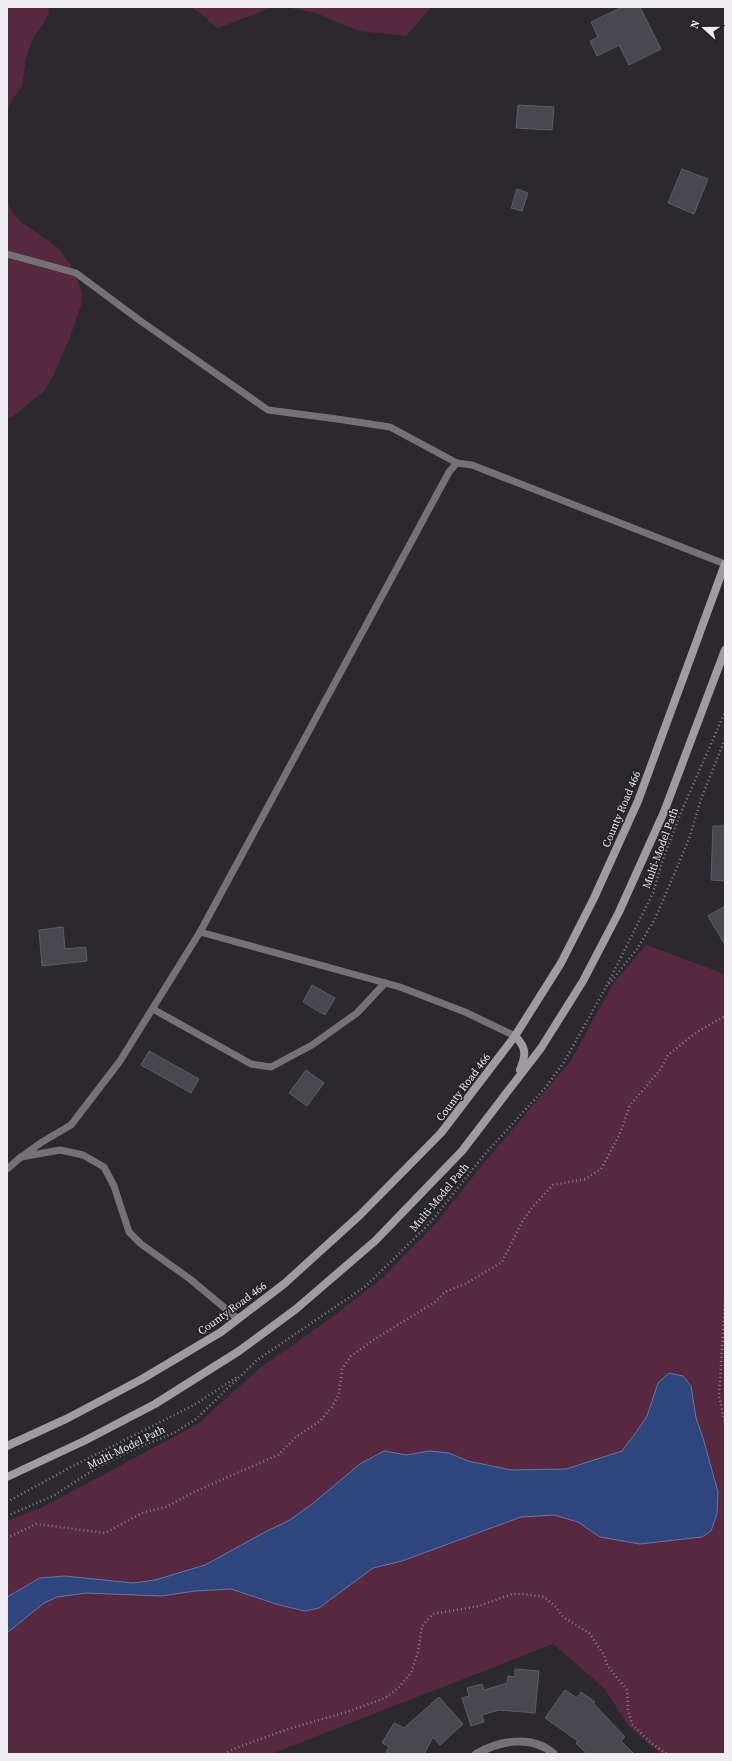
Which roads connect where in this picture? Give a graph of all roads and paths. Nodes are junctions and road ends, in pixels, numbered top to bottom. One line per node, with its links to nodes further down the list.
1 (7, 254): 2 (lane)
2 (457, 463): 3 (lane); 7 (lane)
3 (725, 564): 12 (main road, County Road 466)
4 (725, 650): 13 (main road)
5 (725, 712): 9 (path, Multi-Model Path)
6 (725, 739): 9 (path, Multi-Model Path)
7 (200, 932): 8 (lane); 10 (lane)
8 (385, 983): 10 (lane); 12 (lane)
9 (606, 987): 18 (path, Multi-Model Path)
10 (153, 1009): 14 (lane)
11 (725, 1016): 24 (path)
12 (515, 1036): 13 (main road); 17 (main road, County Road 466)
13 (517, 1078): 21 (main road)
14 (21, 1157): 15 (lane); 17 (lane)
15 (7, 1169)
16 (725, 1301): 19 (path)
17 (238, 1319): 20 (main road, County Road 466)
18 (241, 1375): 22 (path, Multi-Model Path); 23 (path, Multi-Model Path)
19 (725, 1424)
20 (7, 1446)
21 (7, 1477)
22 (7, 1502)
23 (7, 1516)
24 (7, 1538)
25 (224, 1754): 28 (path)
26 (476, 1754): 27 (street)
27 (554, 1754)
28 (667, 1754)

